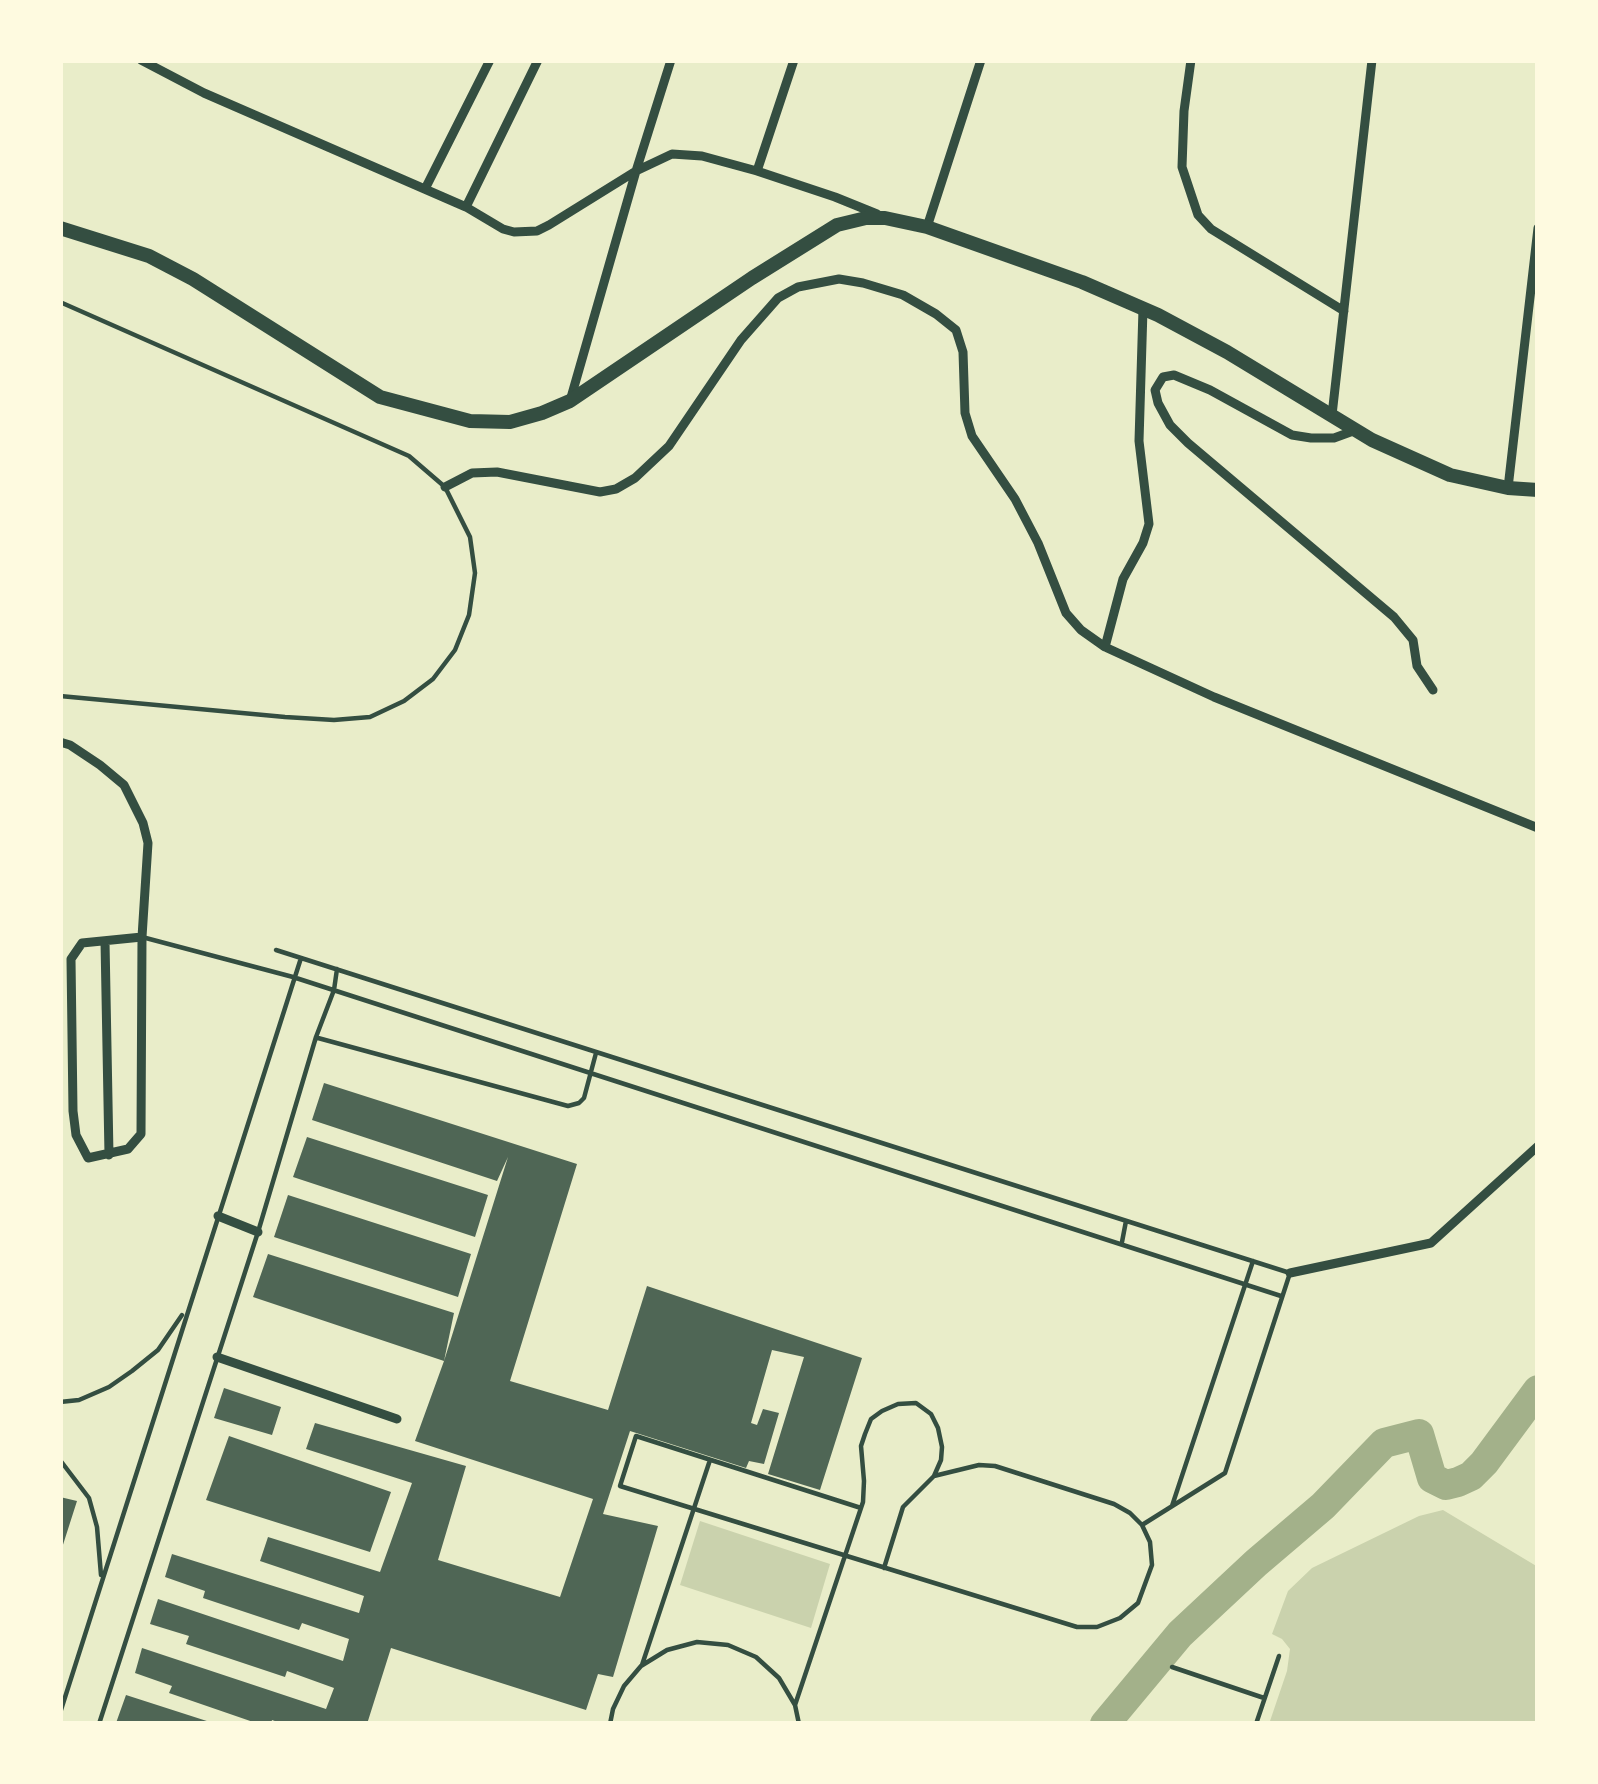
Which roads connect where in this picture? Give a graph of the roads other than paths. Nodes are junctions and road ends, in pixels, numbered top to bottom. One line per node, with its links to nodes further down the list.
1 (141, 60): 11 (street)
2 (490, 60): 11 (street)
3 (538, 60): 12 (street)
4 (671, 60): 9 (street)
5 (794, 60): 10 (street)
6 (981, 60): 14 (street)
7 (1191, 60): 19 (street)
8 (1372, 60): 19 (street)
9 (636, 171): 10 (street); 12 (street); 20 (street)
10 (757, 171): 13 (street)
11 (425, 189): 12 (street)
12 (466, 207)
13 (885, 218): 14 (main road); 20 (main road)
14 (927, 227): 18 (main road)
15 (60, 228): 20 (main road)
16 (1538, 228): 24 (street)
17 (60, 302): 23 (lane)
18 (1144, 309): 21 (main road); 26 (street)
19 (1344, 310): 21 (street)
20 (570, 401)
21 (1332, 415): 22 (main road)
22 (1356, 430): 24 (main road); 27 (street)
23 (445, 487): 26 (street); 28 (lane)
24 (1508, 488): 25 (main road)
25 (1538, 490)
26 (1105, 647): 30 (street)
27 (1433, 690)
28 (60, 696)
29 (60, 742): 31 (street)
30 (1538, 828)
31 (142, 937): 32 (street); 36 (lane); 42 (street)
32 (105, 941): 42 (street); 42 (street)
33 (276, 950): 34 (lane)
34 (301, 958): 35 (lane); 36 (lane)
35 (337, 969): 37 (lane); 39 (lane)
36 (293, 977): 37 (lane); 43 (lane)
37 (334, 991): 38 (lane); 40 (lane)
38 (316, 1037): 40 (lane); 45 (lane)
39 (596, 1053): 40 (lane); 44 (lane)
40 (592, 1072): 46 (lane)
41 (1538, 1146): 48 (street)
42 (110, 1155)
43 (218, 1216): 45 (street); 51 (lane)
44 (1126, 1221): 46 (lane); 47 (lane)
45 (258, 1232): 52 (lane)
46 (1122, 1243): 49 (lane)
47 (1253, 1261): 48 (lane); 49 (lane)
48 (1290, 1273): 50 (lane)
49 (1245, 1282): 50 (lane); 58 (lane)
50 (1282, 1296): 58 (lane)
51 (188, 1305): 53 (lane); 64 (lane)
52 (218, 1357): 54 (street); 71 (lane)
53 (60, 1402)
54 (397, 1419)
55 (60, 1460): 64 (lane)
56 (710, 1460): 59 (lane); 60 (lane); 60 (lane)
57 (934, 1476): 59 (lane); 61 (lane); 63 (lane)
58 (1172, 1506): 61 (lane)
59 (861, 1508): 62 (lane)
60 (694, 1509): 62 (lane); 66 (lane)
61 (1142, 1525): 63 (lane)
62 (845, 1555): 63 (lane); 69 (lane)
63 (884, 1568)
64 (101, 1583): 70 (lane)
65 (1279, 1656): 68 (lane)
66 (641, 1666): 69 (lane); 72 (lane)
67 (1172, 1666): 68 (lane)
68 (1264, 1698): 74 (lane)
69 (795, 1705): 73 (lane)
70 (60, 1713)
71 (99, 1724)
72 (610, 1724)
73 (799, 1724)
74 (1256, 1724)

